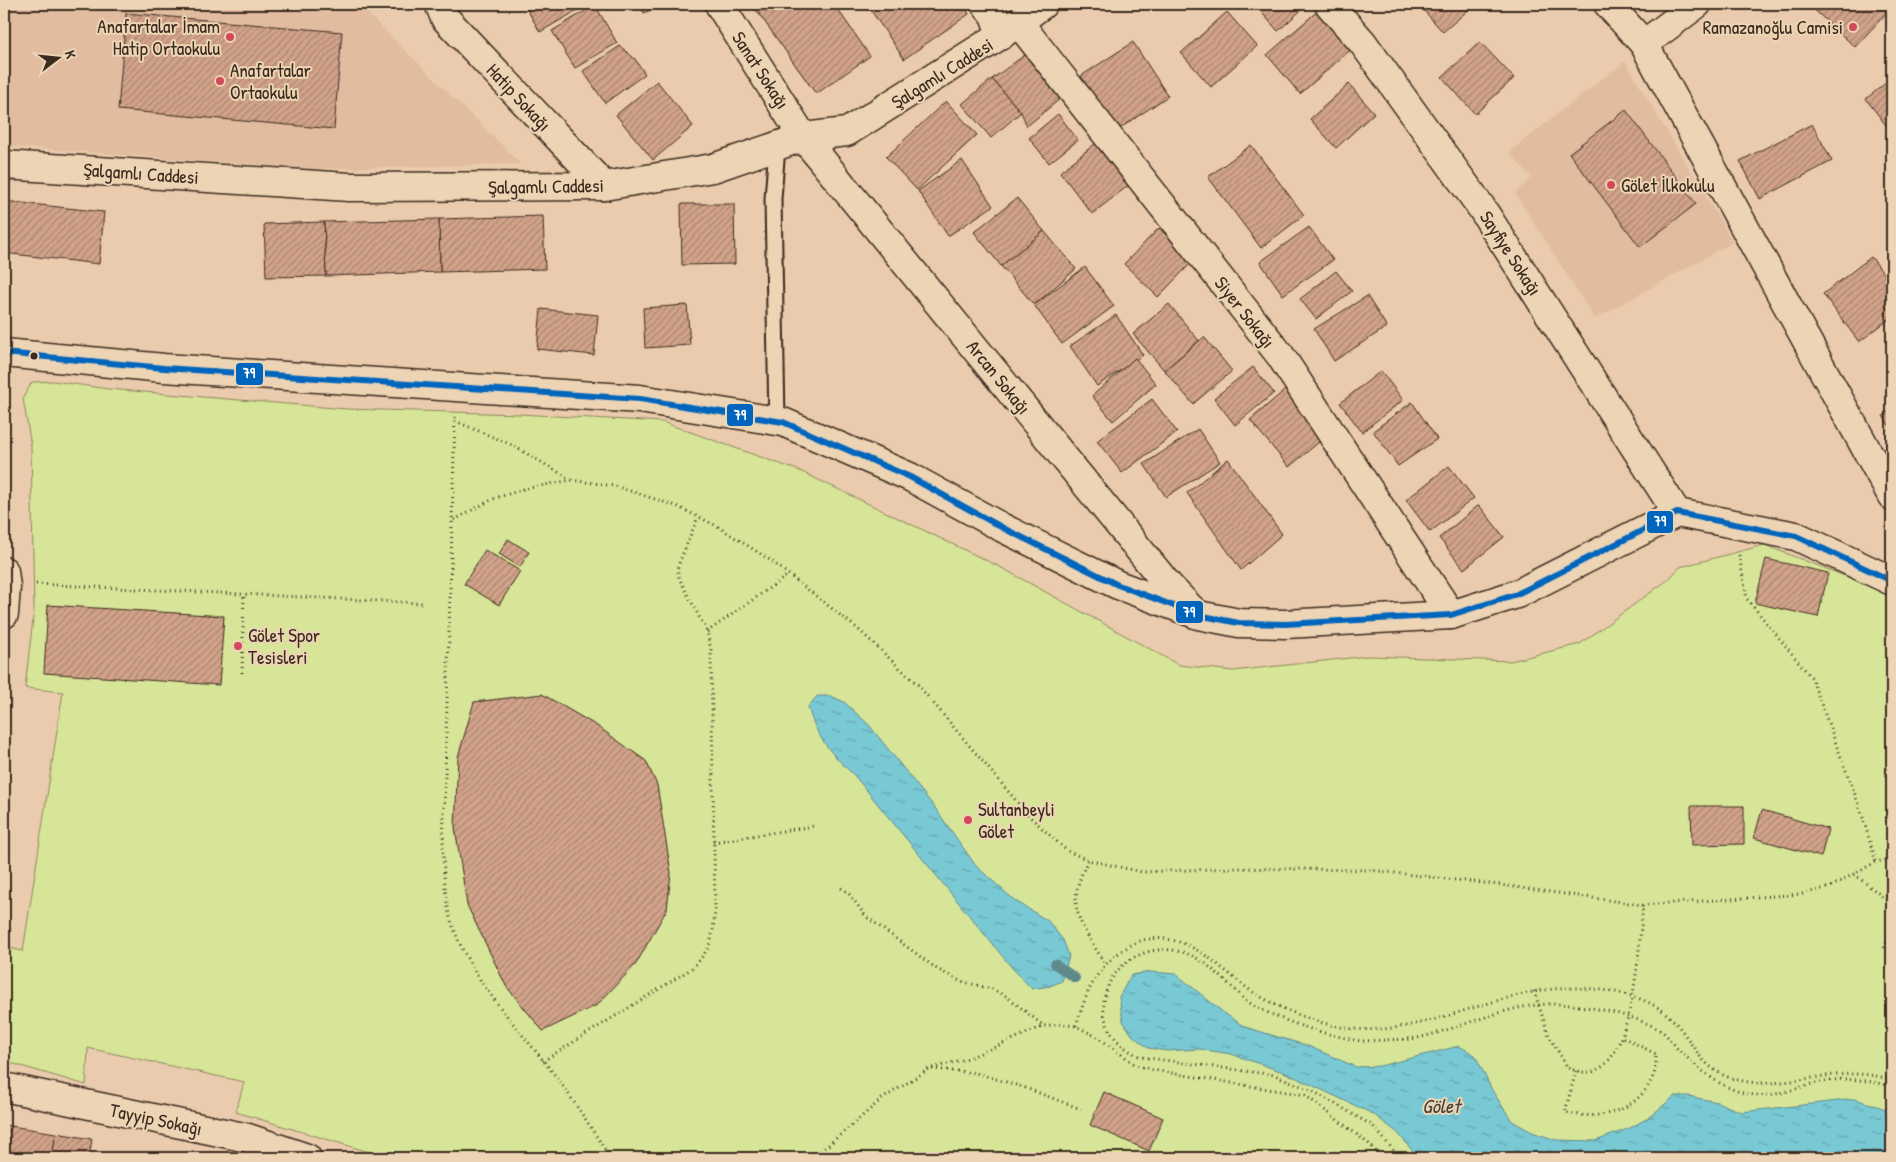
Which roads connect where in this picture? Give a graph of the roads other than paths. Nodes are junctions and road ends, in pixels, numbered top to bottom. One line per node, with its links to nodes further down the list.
1 (439, 4): 13 (street, Hatip Sokağı)
2 (718, 4): 10 (street, Sanat Sokağı)
3 (986, 4): 8 (street, Siyer Sokağı)
4 (1043, 4): 8 (street, Şalgamlı Caddesi)
5 (1329, 4): 17 (street, Sayfiye Sokağı)
6 (1608, 4): 9 (street)
7 (1697, 4): 9 (street)
8 (1010, 29): 10 (street, Şalgamlı Caddesi); 22 (street, Siyer Sokağı)
9 (1644, 44): 16 (street)
10 (804, 137): 11 (street, Şalgamlı Caddesi); 21 (street, Arcan Sokağı)
11 (777, 146): 13 (street, Şalgamlı Caddesi); 15 (lane)
12 (4, 164): 13 (street, Şalgamlı Caddesi)
13 (604, 186)
14 (4, 353): 15 (street)
15 (777, 421): 21 (street)
16 (1892, 496)
17 (1678, 513): 18 (street); 22 (street)
18 (1892, 581)
19 (4, 582): 20 (street)
20 (4, 614)
21 (1198, 615): 22 (street)
22 (1451, 615)
23 (4, 1087): 24 (street, Tayyip Sokağı)
24 (247, 1148): 25 (street, Tayyip Sokağı)
25 (307, 1158)

